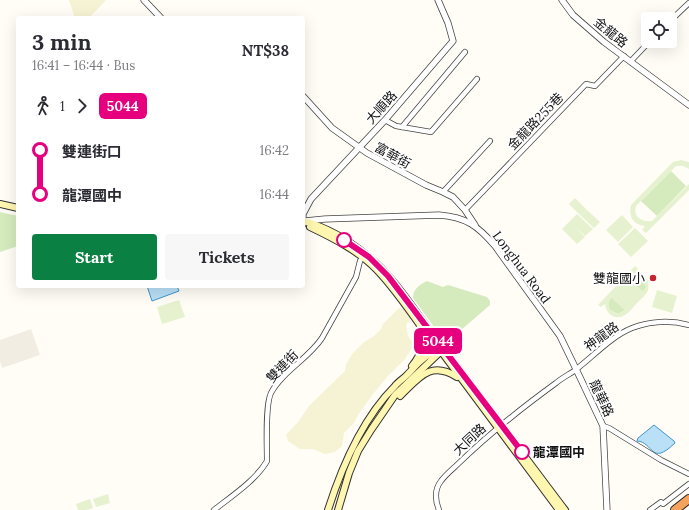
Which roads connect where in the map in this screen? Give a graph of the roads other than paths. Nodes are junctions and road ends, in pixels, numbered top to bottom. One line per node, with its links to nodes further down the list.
1 (144, 0): 6 (street)
2 (438, 0): 14 (street, 大順路)
3 (562, 0): 9 (street, 金龍路)
4 (689, 3): 5 (street)
5 (677, 14)
6 (159, 16)
7 (643, 48): 10 (street)
8 (465, 52): 15 (street)
9 (624, 56): 10 (street, 金龍路); 24 (street, 金龍路255巷)
10 (631, 61): 13 (street, 金龍路)
11 (477, 79): 15 (street)
12 (305, 98): 17 (street, 富華街)
13 (689, 105)
14 (385, 120): 15 (street); 17 (street, 大順路)
15 (402, 127)
16 (490, 141): 18 (street)
17 (359, 147): 18 (street, 富華街); 23 (street, 大順路)
18 (443, 192): 24 (street, 富華街)
19 (0, 200): 21 (main road)
20 (0, 204): 22 (main road)
21 (16, 204)
22 (16, 208)
23 (305, 210)
24 (466, 210): 27 (street, 富華街)
25 (305, 223): 27 (street, Longhua Road)
26 (305, 224): 28 (main road)
27 (475, 225): 32 (street, Longhua Road)
28 (364, 256): 29 (main road); 37 (main road); 41 (street, 雙連街)
29 (417, 321): 31 (main road); 33 (main road)
30 (689, 325): 32 (street, 神龍路)
31 (440, 351): 33 (main road); 34 (main road); 35 (main road)
32 (576, 369): 36 (street, 龍華路); 37 (street, 大同路)
33 (395, 385): 42 (main road)
34 (466, 386): 35 (main road); 37 (main road)
35 (381, 414): 43 (main road)
36 (602, 426): 38 (street); 47 (street, 龍華路)
37 (499, 427): 44 (street, 大同路); 45 (main road); 46 (main road)
38 (689, 474)
39 (689, 484): 48 (street)
40 (689, 499): 49 (highway)
41 (214, 510)
42 (328, 510)
43 (338, 510)
44 (439, 510)
45 (559, 510)
46 (565, 510)
47 (607, 510)
48 (650, 510)
49 (675, 510)

